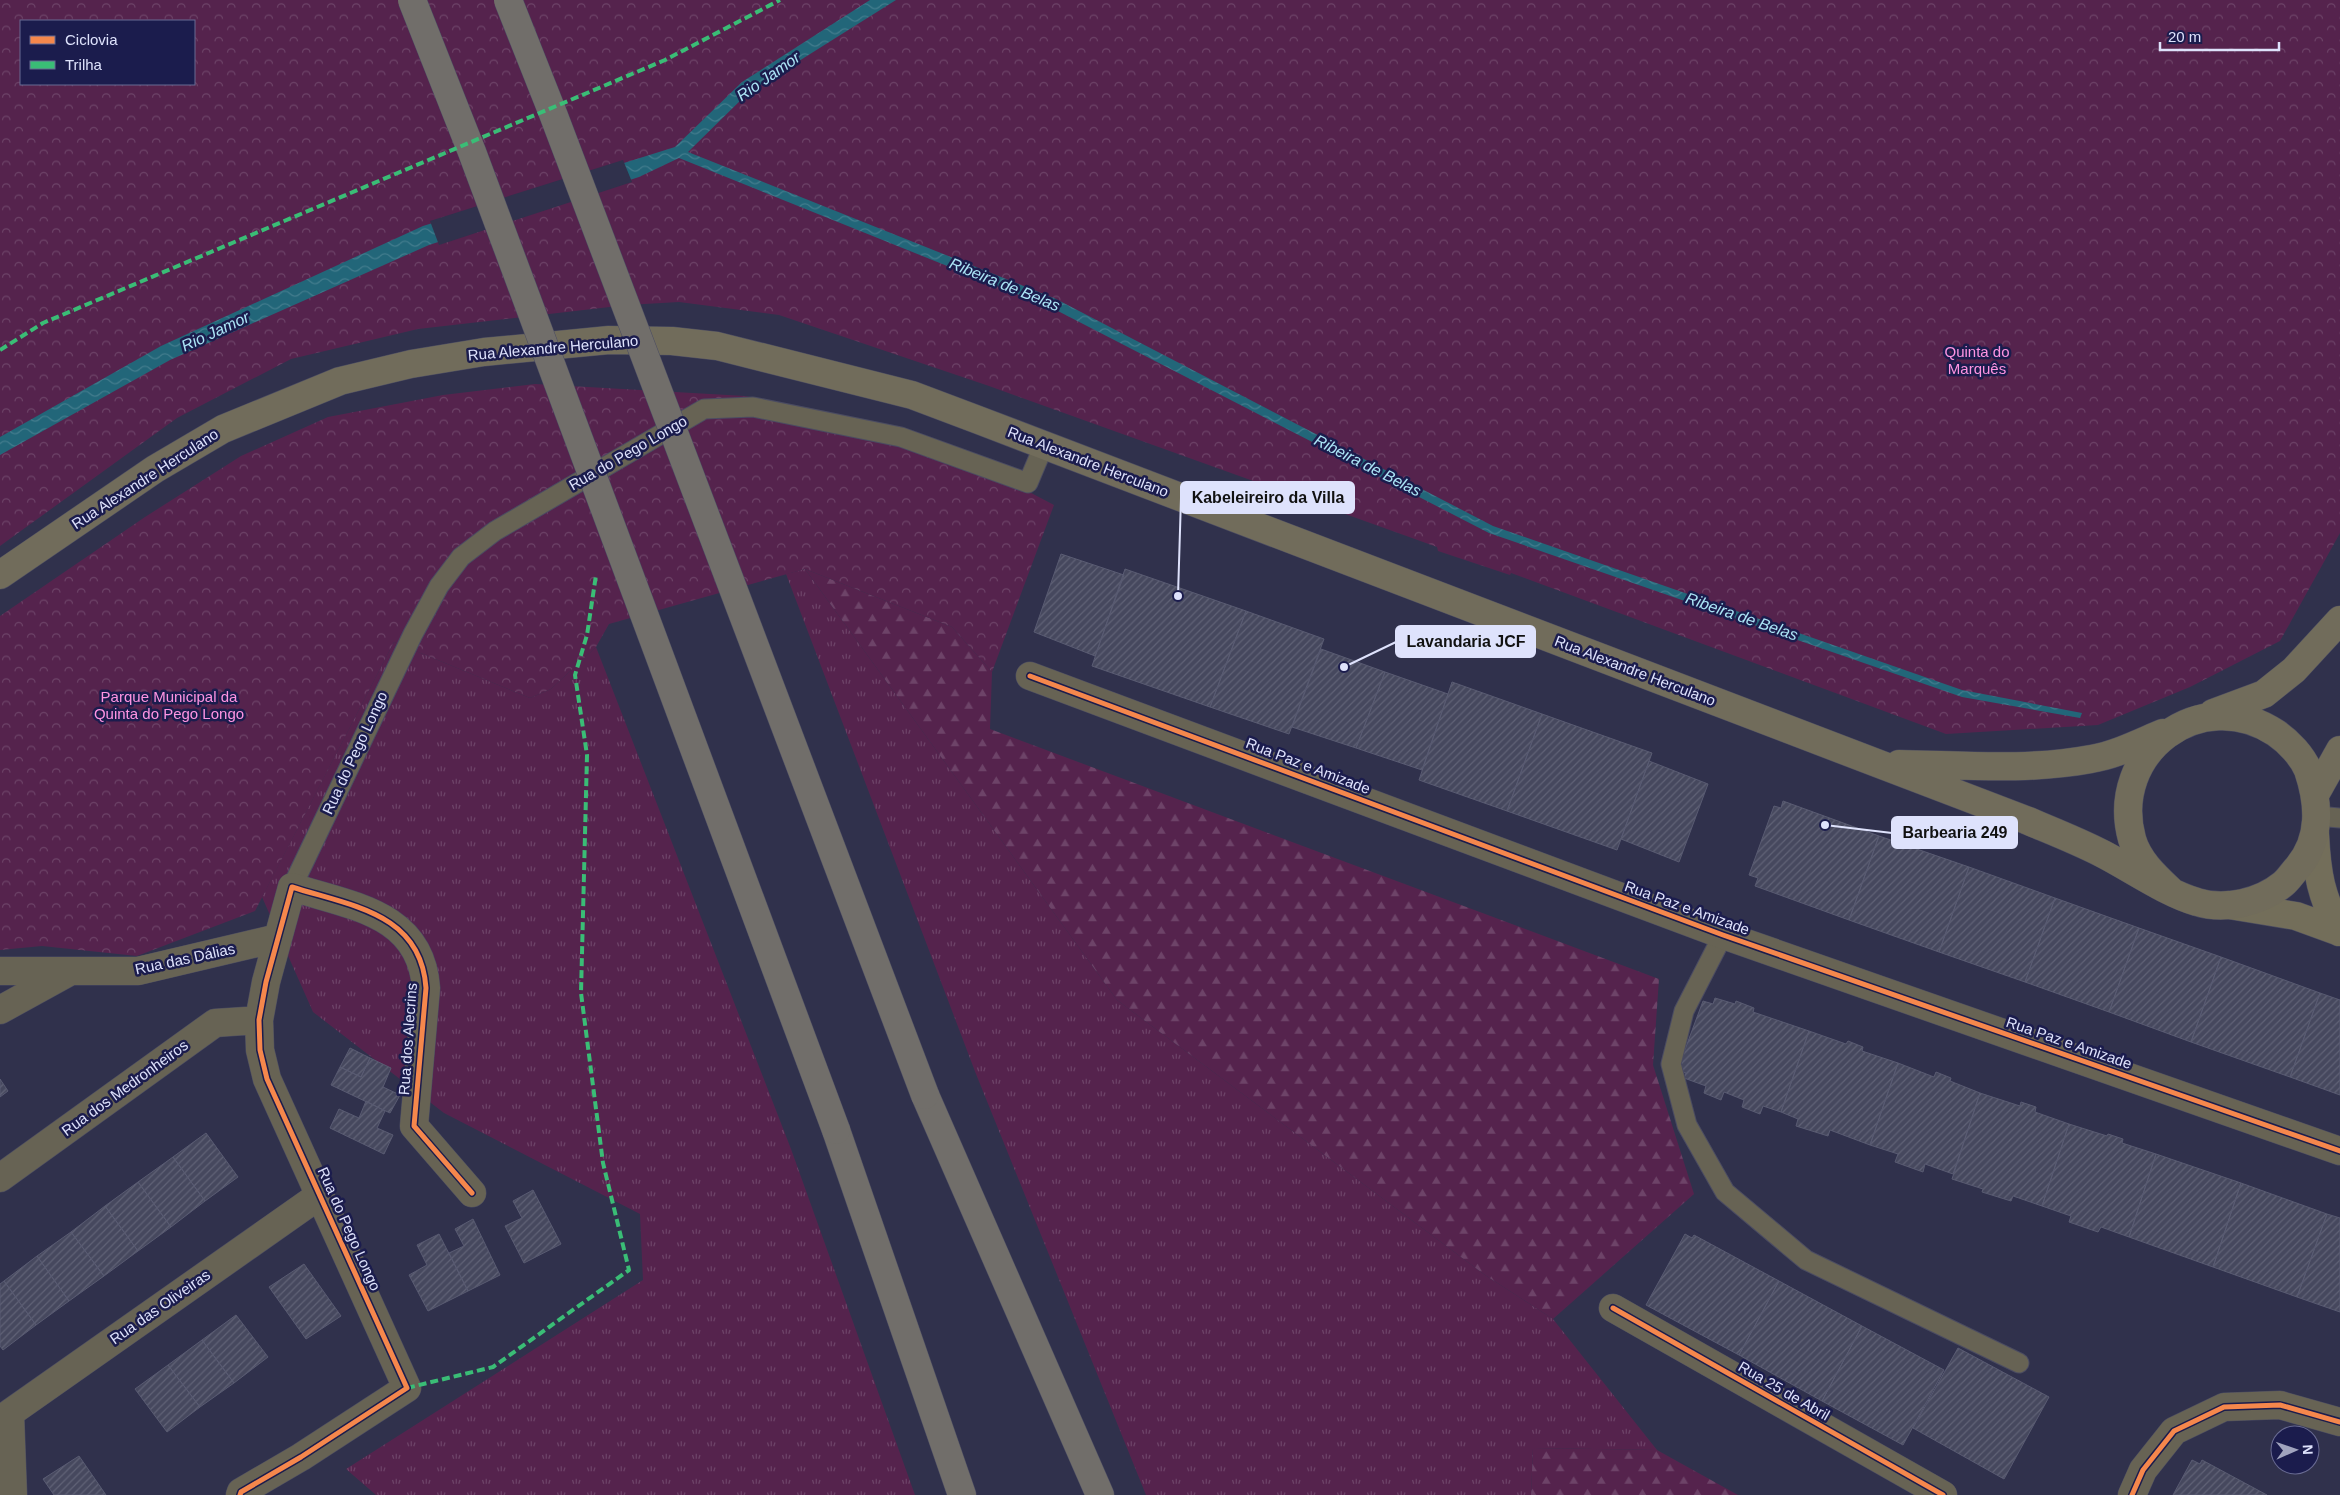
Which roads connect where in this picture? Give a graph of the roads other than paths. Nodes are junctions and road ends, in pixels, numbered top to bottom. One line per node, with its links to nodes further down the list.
1 (412, 0): 32 (highway, bridge)
2 (508, 0): 33 (highway, bridge)
3 (1044, 445): 4 (main road, Rua Alexandre Herculano); 10 (main road, Rua Alexandre Herculano); 12 (lane, Rua do Pego Longo)
4 (0, 574)
5 (2340, 620): 7 (main road)
6 (1030, 676): 16 (street, Rua Paz e Amizade)
7 (2201, 718): 8 (main road, Rua Alexandre Herculano); 11 (main road, Rua Alexandre Herculano)
8 (2173, 729): 10 (main road); 13 (main road, Rua Alexandre Herculano)
9 (2340, 750): 11 (main road)
10 (1880, 764): 13 (main road, Rua Alexandre Herculano)
11 (2322, 815): 14 (main road, Rua Alexandre Herculano); 15 (main road)
12 (292, 888): 17 (street, Rua do Pego Longo); 24 (street, Rua dos Alecrins)
13 (2170, 890): 14 (main road, Rua Alexandre Herculano)
14 (2229, 905): 15 (main road)
15 (2340, 932)
16 (1724, 935): 22 (street, Rua Paz e Amizade); 27 (lane)
17 (278, 938): 19 (street, Rua das Dálias); 21 (street, Rua do Pego Longo)
18 (0, 971): 19 (street, Rua das Dálias)
19 (71, 971): 20 (street)
20 (0, 1010)
21 (259, 1020): 23 (street, Rua dos Medronheiros); 25 (street, Rua do Pego Longo)
22 (2340, 1151)
23 (0, 1178)
24 (472, 1193)
25 (320, 1195): 28 (street, Rua das Oliveiras); 31 (street, Rua do Pego Longo)
26 (1614, 1308): 34 (street, Rua 25 de Abril)
27 (2019, 1363)
28 (5, 1416): 30 (street)
29 (2340, 1422): 35 (street)
30 (13, 1495)
31 (240, 1495)
32 (962, 1495)
33 (1100, 1495)
34 (1943, 1495)
35 (2132, 1495)

